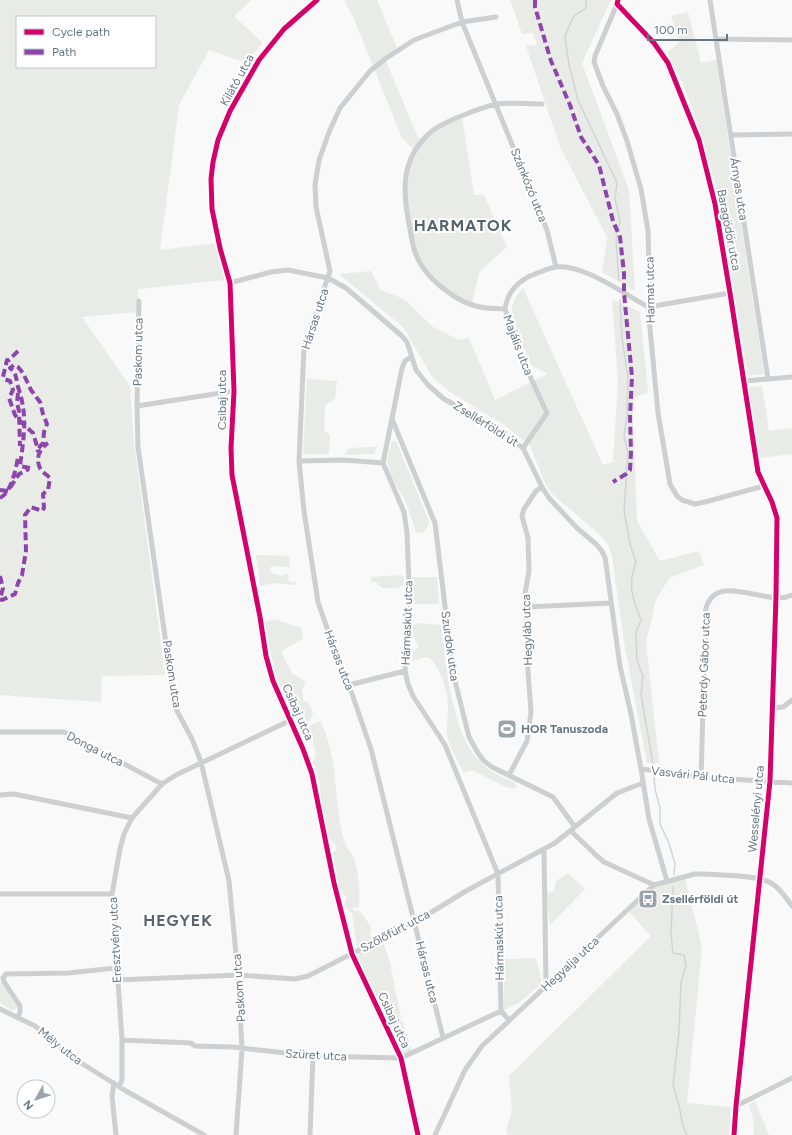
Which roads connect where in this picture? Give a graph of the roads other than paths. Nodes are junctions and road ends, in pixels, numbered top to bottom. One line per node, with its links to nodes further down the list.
1 (316, 0): 15 (street, Kilátó utca)
2 (457, 0): 6 (street, Szánkózó utca)
3 (710, 0): 7 (street, Árnyas utca)
4 (617, 2): 16 (street, Baragödör utca); 18 (street, Harmat utca)
5 (496, 17): 6 (street)
6 (462, 22): 9 (street, Szánkózó utca); 14 (street)
7 (717, 39): 8 (street); 12 (street, Árnyas utca)
8 (792, 40)
9 (497, 104): 10 (street); 13 (street, Szánkózó utca); 19 (street)
10 (542, 104)
11 (792, 134): 12 (street)
12 (731, 135): 22 (street, Árnyas utca)
13 (556, 267): 18 (street, Majális utca); 19 (street, Majális utca)
14 (328, 278): 15 (street, Zsellérföldi út); 20 (street, Zsellérföldi út); 28 (street, Hársas utca)
15 (230, 283): 24 (street, Csibaj utca)
16 (730, 293): 18 (street); 23 (street, Baragödör utca)
17 (139, 301): 25 (street, Paskom utca)
18 (648, 307): 30 (street, Harmat utca)
19 (505, 309): 27 (street, Majális utca)
20 (411, 357): 26 (street); 27 (street, Zsellérföldi út)
21 (792, 377): 22 (street)
22 (768, 378): 23 (street)
23 (744, 381): 30 (street, Baragödör utca)
24 (234, 391): 25 (street, Csibaj utca); 40 (street, Csibaj utca)
25 (137, 406): 42 (street, Paskom utca)
26 (392, 420): 29 (street); 44 (street, Szurdok utca)
27 (523, 448): 31 (street, Zsellérföldi út)
28 (299, 461): 29 (street); 37 (street, Hársas utca)
29 (383, 463): 36 (street, Hármaskút utca)
30 (764, 486): 33 (street, Wesselényi utca)
31 (542, 487): 34 (street, Zsellérföldi út); 35 (street, Hegyláb utca)
32 (792, 595): 33 (street)
33 (776, 597): 39 (street, Wesselényi utca); 45 (street, Peterdy Gábor utca)
34 (611, 603): 35 (street); 43 (street, Zsellérföldi út)
35 (526, 607): 44 (street, Hegyláb utca)
36 (405, 671): 37 (street); 54 (street, Hármaskút utca)
37 (349, 685): 61 (street, Hársas utca)
38 (792, 700): 39 (street)
39 (772, 708): 46 (street, Wesselényi utca)
40 (291, 720): 42 (street, Eresztvény utca); 62 (street, Csibaj utca)
41 (0, 732): 49 (street, Donga utca)
42 (201, 762): 49 (street, Eresztvény utca); 64 (street, Paskom utca)
43 (642, 770): 45 (street, Vasvári Pál utca); 47 (street, Zsellérföldi út)
44 (509, 775): 52 (street, Szurdok utca)
45 (701, 777): 46 (street, Vasvári Pál utca)
46 (770, 781): 48 (street, Vasvári Pál utca); 55 (street, Wesselényi utca)
47 (643, 783): 52 (street, Szőlőfürt utca); 56 (street, Zsellérföldi út)
48 (792, 783)
49 (162, 784): 51 (street, Eresztvény utca)
50 (0, 795): 51 (street)
51 (132, 818): 59 (street, Eresztvény utca)
52 (573, 829): 53 (street, Szőlőfürt utca); 57 (street, Szurdok utca)
53 (544, 849): 54 (street, Szőlőfürt utca); 66 (street)
54 (498, 874): 61 (street, Szőlőfürt utca); 68 (street, Hármaskút utca)
55 (760, 879): 56 (street, Hegyalja utca); 60 (street); 78 (street, Wesselényi utca)
56 (667, 881): 57 (street, Hegyalja utca)
57 (654, 885): 66 (street, Hegyalja utca)
58 (0, 894): 59 (street)
59 (112, 894): 63 (street, Eresztvény utca)
60 (792, 906)
61 (414, 922): 62 (street, Szőlőfürt utca); 71 (street, Hársas utca)
62 (352, 954): 64 (street, Szőlőfürt utca); 75 (street, Csibaj utca)
63 (116, 968): 65 (street, Eresztvény utca); 69 (street)
64 (238, 975): 65 (street, Szőlőfürt utca); 73 (street, Paskom utca)
65 (117, 980): 72 (street, Eresztvény utca)
66 (546, 986): 70 (street, Hegyalja utca)
67 (0, 1009): 69 (street, Mély utca)
68 (501, 1011): 70 (street); 71 (street, Szüret utca)
69 (18, 1018): 77 (street, Mély utca)
70 (509, 1020): 84 (street, Hegyalja utca)
71 (443, 1038): 75 (street, Szüret utca)
72 (122, 1040): 73 (street, Szüret utca); 77 (street, Eresztvény utca)
73 (242, 1049): 74 (street, Szüret utca); 81 (street, Paskom utca)
74 (313, 1056): 75 (street, Szüret utca); 82 (street)
75 (401, 1058): 83 (street, Csibaj utca)
76 (792, 1078): 78 (street)
77 (116, 1084): 79 (street); 80 (street, Mély utca)
78 (736, 1106): 85 (street, Wesselényi utca)
79 (116, 1135)
80 (204, 1135)
81 (236, 1135)
82 (310, 1135)
83 (418, 1135)
84 (435, 1135)
85 (734, 1135)

